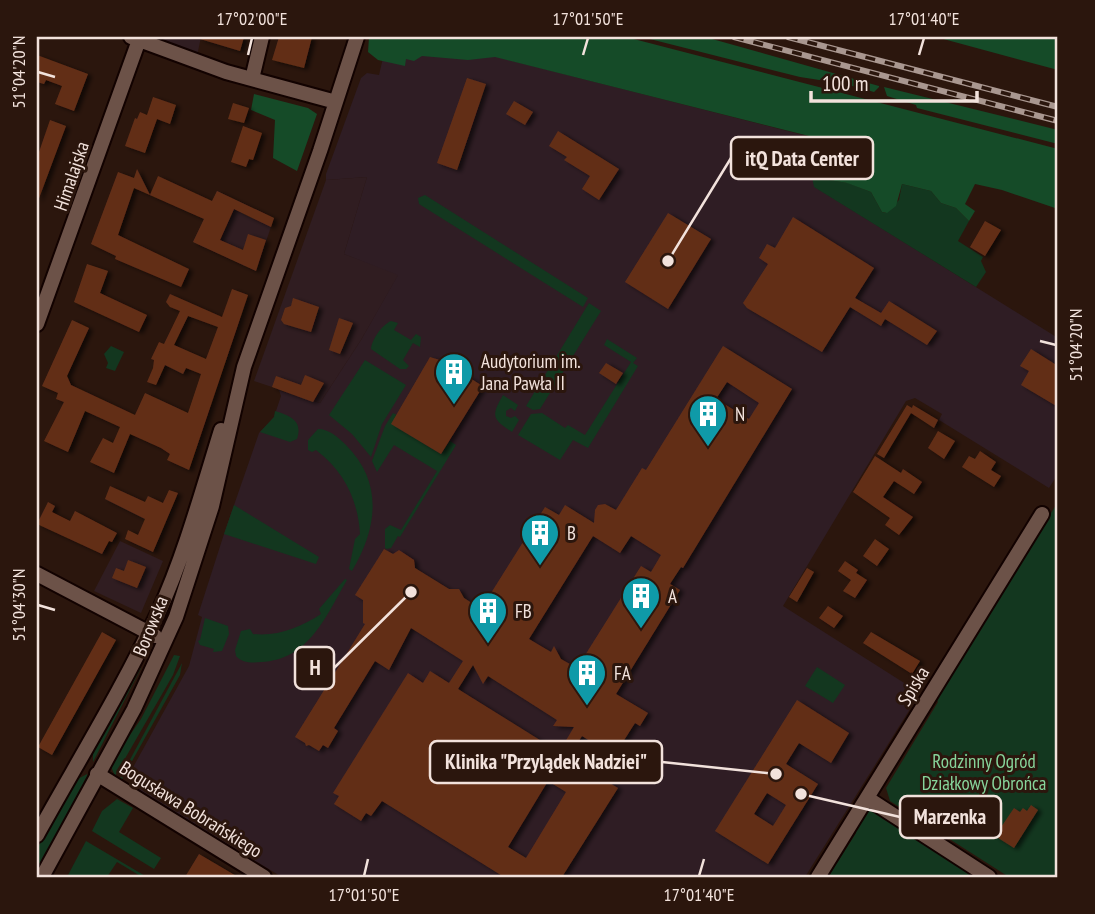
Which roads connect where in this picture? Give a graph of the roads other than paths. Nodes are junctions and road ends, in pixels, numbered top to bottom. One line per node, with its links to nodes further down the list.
1 (262, 37): 4 (street)
2 (357, 37): 5 (street, Borowska)
3 (135, 38): 4 (street); 6 (street, Himalajska)
4 (251, 79): 5 (street)
5 (336, 102): 7 (street, Borowska)
6 (37, 324)
7 (243, 370): 10 (street, Borowska); 11 (street, Borowska)
8 (1042, 514): 13 (street, Spiska)
9 (37, 574): 10 (street)
10 (149, 632): 11 (street); 14 (street, Borowska)
11 (165, 642): 12 (street, Borowska)
12 (97, 774): 15 (street, Borowska); 16 (street, Bogusława Bobrańskiego)
13 (867, 798): 17 (street, Spiska); 18 (street)
14 (37, 835)
15 (42, 877)
16 (264, 877)
17 (817, 877)
18 (989, 877)

